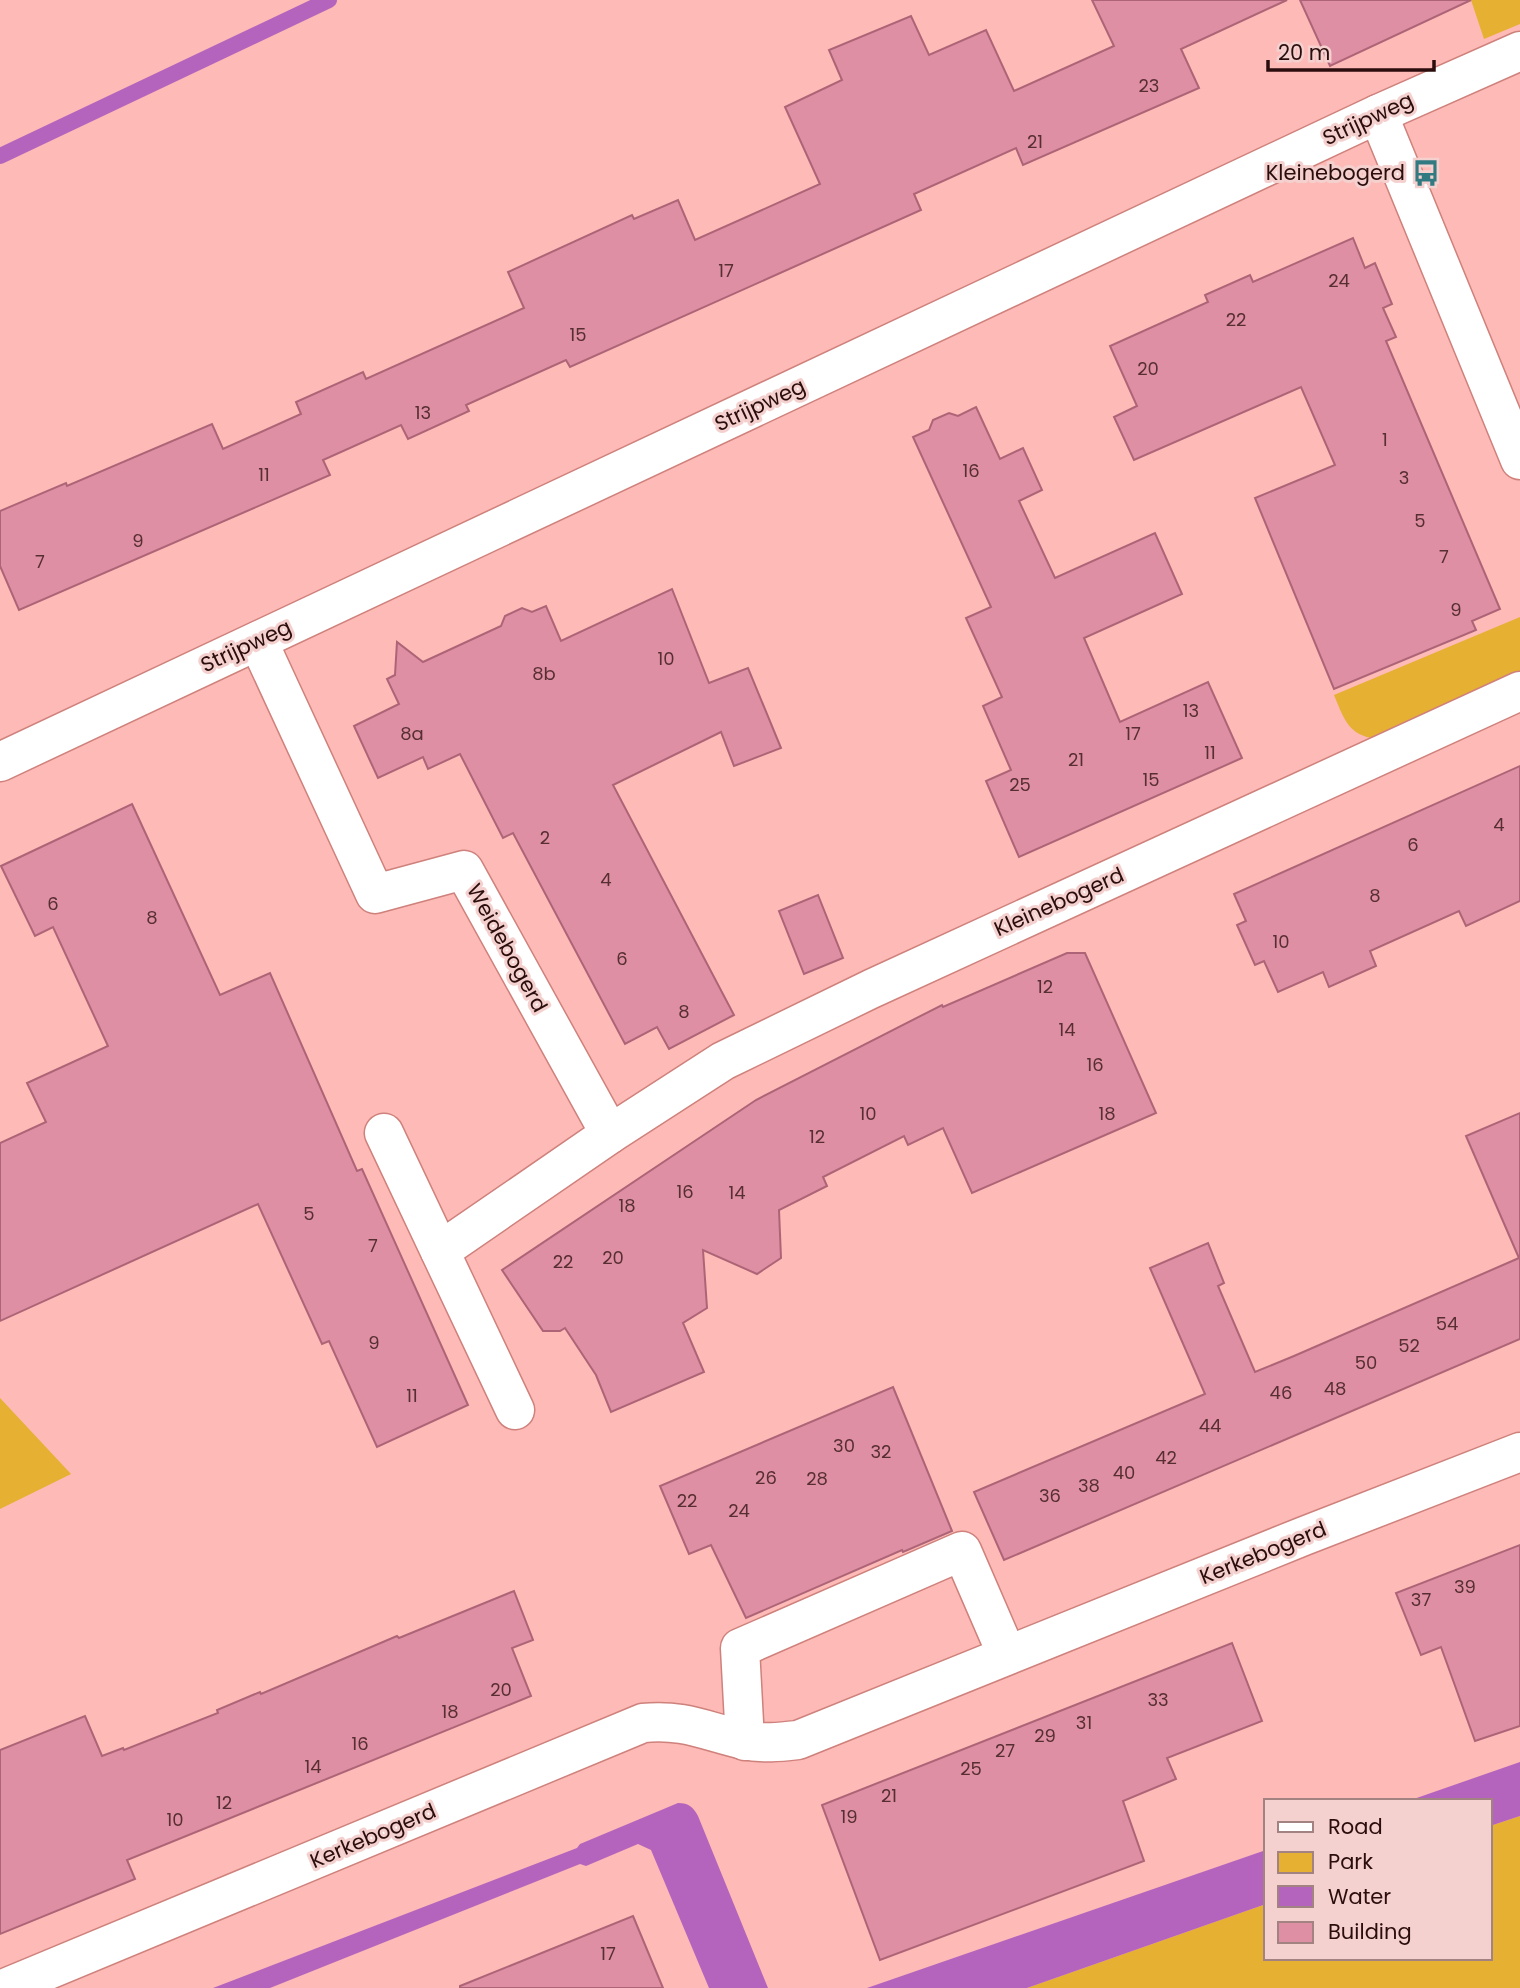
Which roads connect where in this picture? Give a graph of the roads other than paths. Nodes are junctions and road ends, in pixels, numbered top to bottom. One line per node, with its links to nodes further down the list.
1 (1520, 51): 2 (street, Strijpweg)
2 (1378, 114): 3 (street); 4 (street, Strijpweg)
3 (1520, 460)
4 (258, 641): 6 (street, Strijpweg); 8 (street, Weidebogerd)
5 (1520, 691): 8 (street, Kleinebogerd)
6 (0, 762)
7 (384, 1133): 9 (street)
8 (610, 1134): 9 (street)
9 (440, 1251): 10 (street)
10 (515, 1410)
11 (1520, 1452): 12 (street, Kerkebogerd)
12 (1007, 1655): 13 (street, Kerkebogerd); 13 (street)
13 (745, 1741): 14 (street, Kerkebogerd)
14 (5, 1988)

